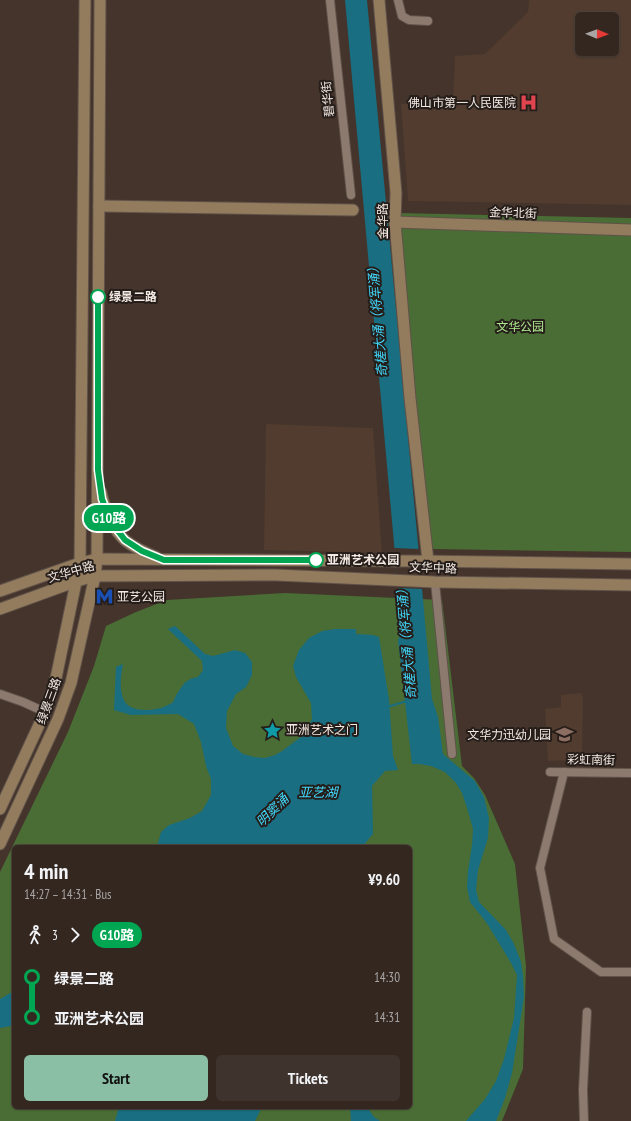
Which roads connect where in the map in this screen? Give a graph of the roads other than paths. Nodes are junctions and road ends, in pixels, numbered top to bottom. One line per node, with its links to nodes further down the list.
1 (85, 0): 16 (main road)
2 (100, 0): 8 (main road)
3 (330, 0): 7 (street, 碧华街)
4 (379, 0): 10 (main road, 金华路)
5 (398, 0): 6 (street)
6 (428, 21)
7 (351, 195)
8 (99, 206): 9 (main road); 12 (main road)
9 (353, 210)
10 (394, 222): 11 (main road, 金华北街); 15 (main road, 金华路)
11 (631, 230)
12 (98, 470): 13 (main road); 14 (main road)
13 (97, 559): 14 (main road, 文华中路); 16 (main road, 文华中路); 18 (main road, 绿景三路)
14 (164, 560): 15 (main road, 文华中路, bridge)
15 (424, 561): 17 (main road, 文华中路)
16 (80, 563): 19 (main road, 绿景三路); 22 (main road, 文华中路)
17 (631, 564)
18 (95, 576): 19 (main road, 文华中路); 20 (main road, 文华中路); 31 (main road, 绿景三路)
19 (77, 581): 23 (main road, 文华中路); 25 (main road, 绿景三路)
20 (435, 582): 21 (main road, 文华中路); 26 (street)
21 (631, 585)
22 (0, 591)
23 (0, 609)
24 (0, 694): 25 (street)
25 (45, 712): 30 (main road, 绿景三路)
26 (452, 754)
27 (550, 772): 28 (street, 彩虹南街)
28 (564, 772): 29 (street, 彩虹南街); 32 (street)
29 (631, 773)
30 (0, 809)
31 (0, 844)
32 (631, 972)
33 (587, 1012): 34 (street)
34 (584, 1121)

